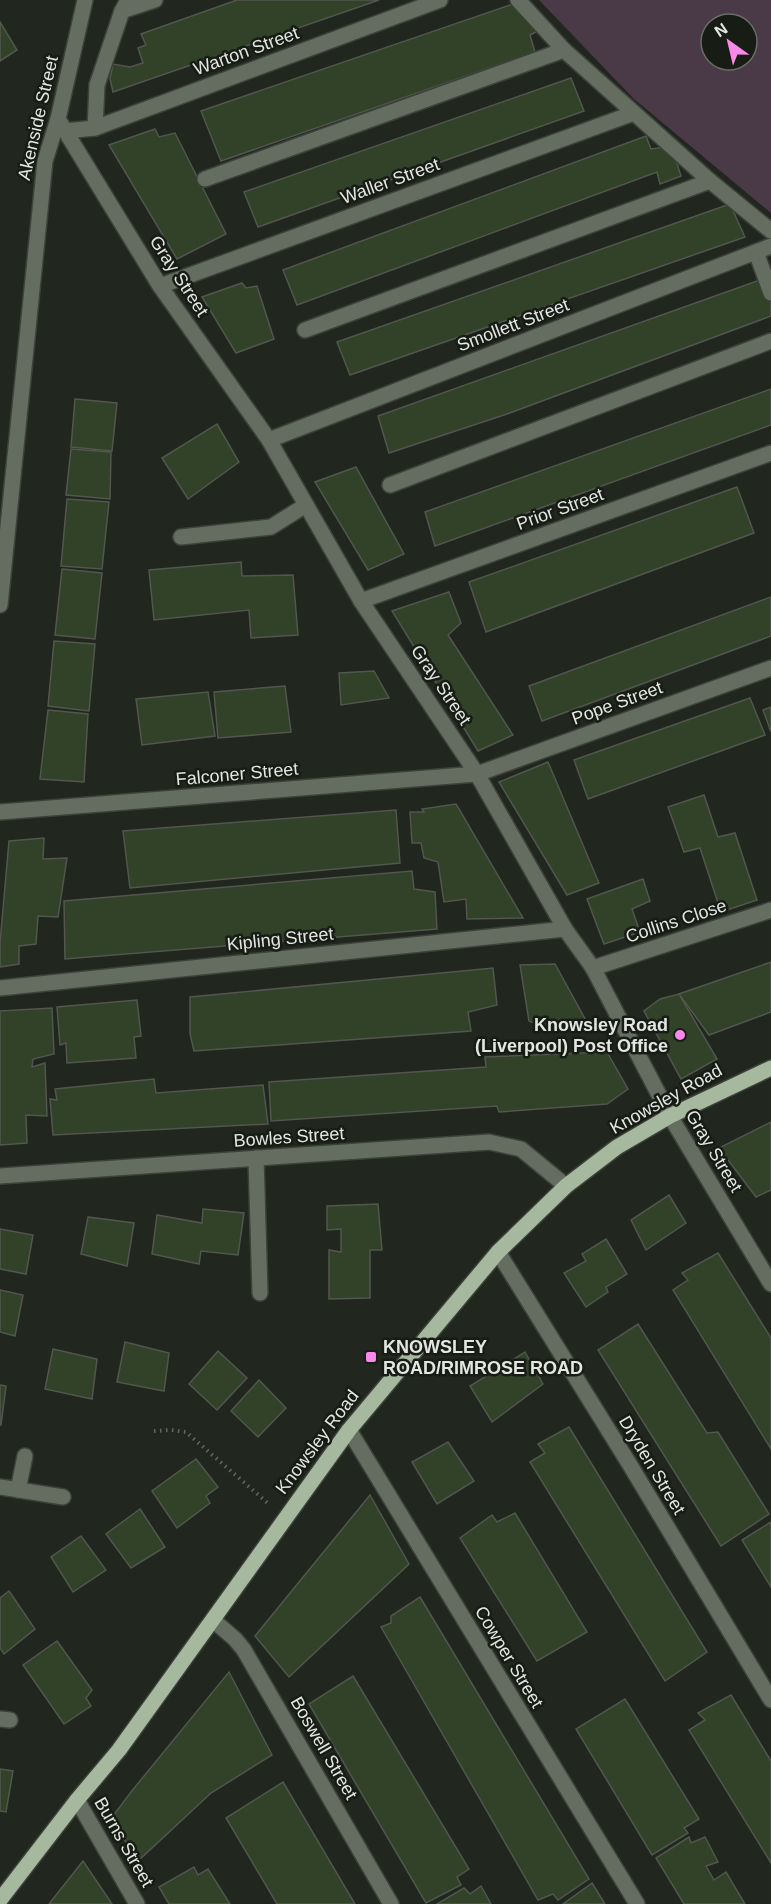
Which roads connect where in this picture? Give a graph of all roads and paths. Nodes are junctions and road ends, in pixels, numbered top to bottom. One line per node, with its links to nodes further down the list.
1 (85, 0): 8 (street, Akenside Street)
2 (155, 0): 5 (street)
3 (440, 0): 9 (street, Warton Street)
4 (518, 0): 6 (street)
5 (125, 6): 9 (street)
6 (564, 50): 7 (street); 10 (street)
7 (634, 113): 11 (street); 15 (street, Waller Street)
8 (61, 125): 9 (street, Warton Street); 15 (street, Gray Street); 25 (street, Akenside Street)
9 (95, 128)
10 (205, 178)
11 (710, 181): 12 (street); 17 (street)
12 (771, 231)
13 (771, 246): 14 (street, Smollett Street)
14 (756, 252): 16 (street); 19 (street, Smollett Street)
15 (159, 286): 19 (street, Gray Street)
16 (771, 293)
17 (304, 330)
18 (771, 341): 21 (street)
19 (269, 440): 22 (street, Gray Street)
20 (771, 453): 24 (street, Prior Street)
21 (390, 485)
22 (306, 505): 23 (street); 24 (street, Gray Street)
23 (181, 537)
24 (362, 601): 27 (street, Gray Street)
25 (0, 604)
26 (771, 668): 27 (street, Pope Street)
27 (477, 774): 28 (street, Falconer Street); 30 (street, Gray Street)
28 (0, 812)
29 (771, 910): 31 (street, Collins Close)
30 (565, 929): 31 (street, Gray Street); 32 (street, Kipling Street)
31 (593, 968): 34 (street, Gray Street)
32 (0, 988)
33 (771, 1068): 34 (main road, Knowsley Road)
34 (670, 1116): 37 (main road, Knowsley Road); 39 (street, Gray Street)
35 (256, 1158): 36 (street, Bowles Street); 37 (street, Bowles Street); 40 (street)
36 (0, 1176)
37 (566, 1186): 38 (main road, Knowsley Road)
38 (498, 1252): 41 (main road, Knowsley Road); 49 (street, Dryden Street)
39 (771, 1284)
40 (260, 1293)
41 (349, 1430): 47 (main road, Knowsley Road); 54 (street, Cowper Street)
42 (154, 1431): 47 (path)
43 (25, 1456): 45 (street)
44 (0, 1487): 45 (street)
45 (18, 1490): 46 (street)
46 (63, 1497)
47 (285, 1518): 48 (main road, Knowsley Road)
48 (213, 1620): 50 (main road, Knowsley Road); 53 (street, Boswell Street)
49 (771, 1700)
50 (77, 1800): 51 (main road, Knowsley Road); 52 (street, Burns Street)
51 (0, 1900)
52 (137, 1904)
53 (391, 1904)
54 (637, 1904)

